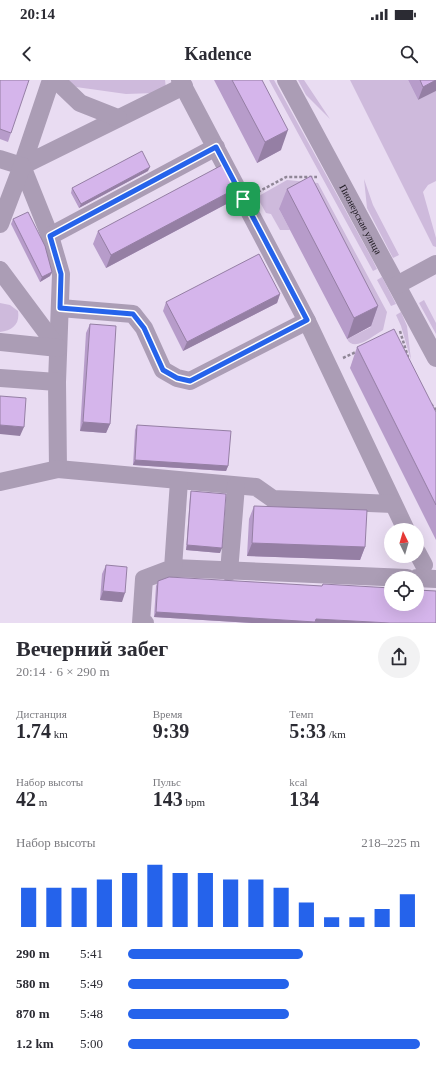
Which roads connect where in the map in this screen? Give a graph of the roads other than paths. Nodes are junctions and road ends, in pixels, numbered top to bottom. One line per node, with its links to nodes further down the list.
1 (51, 80): 8 (street)
2 (56, 80): 5 (street)
3 (286, 80): 13 (street, Пионерская улица)
4 (182, 83): 5 (street); 6 (street)
5 (118, 118): 8 (street)
6 (216, 147): 10 (street); 15 (street)
7 (0, 159): 8 (street)
8 (22, 166): 9 (street); 10 (street)
9 (0, 224)
10 (50, 236): 14 (street)
11 (436, 264): 13 (street)
12 (0, 270): 17 (street)
13 (397, 285): 18 (street, Пионерская улица)
14 (60, 308): 15 (street); 17 (street)
15 (307, 320): 25 (street)
16 (0, 342): 17 (street)
17 (58, 348): 20 (street)
18 (436, 358)
19 (0, 378): 20 (street)
20 (57, 382): 21 (street)
21 (58, 469): 22 (street); 23 (street)
22 (179, 481): 24 (street); 28 (street)
23 (0, 482)
24 (236, 486): 25 (street); 29 (street)
25 (393, 504): 26 (street)
26 (402, 523)
27 (419, 565): 31 (street)
28 (173, 568): 29 (street); 32 (street)
29 (230, 572): 30 (street)
30 (384, 577)
31 (436, 579)
32 (145, 623)

